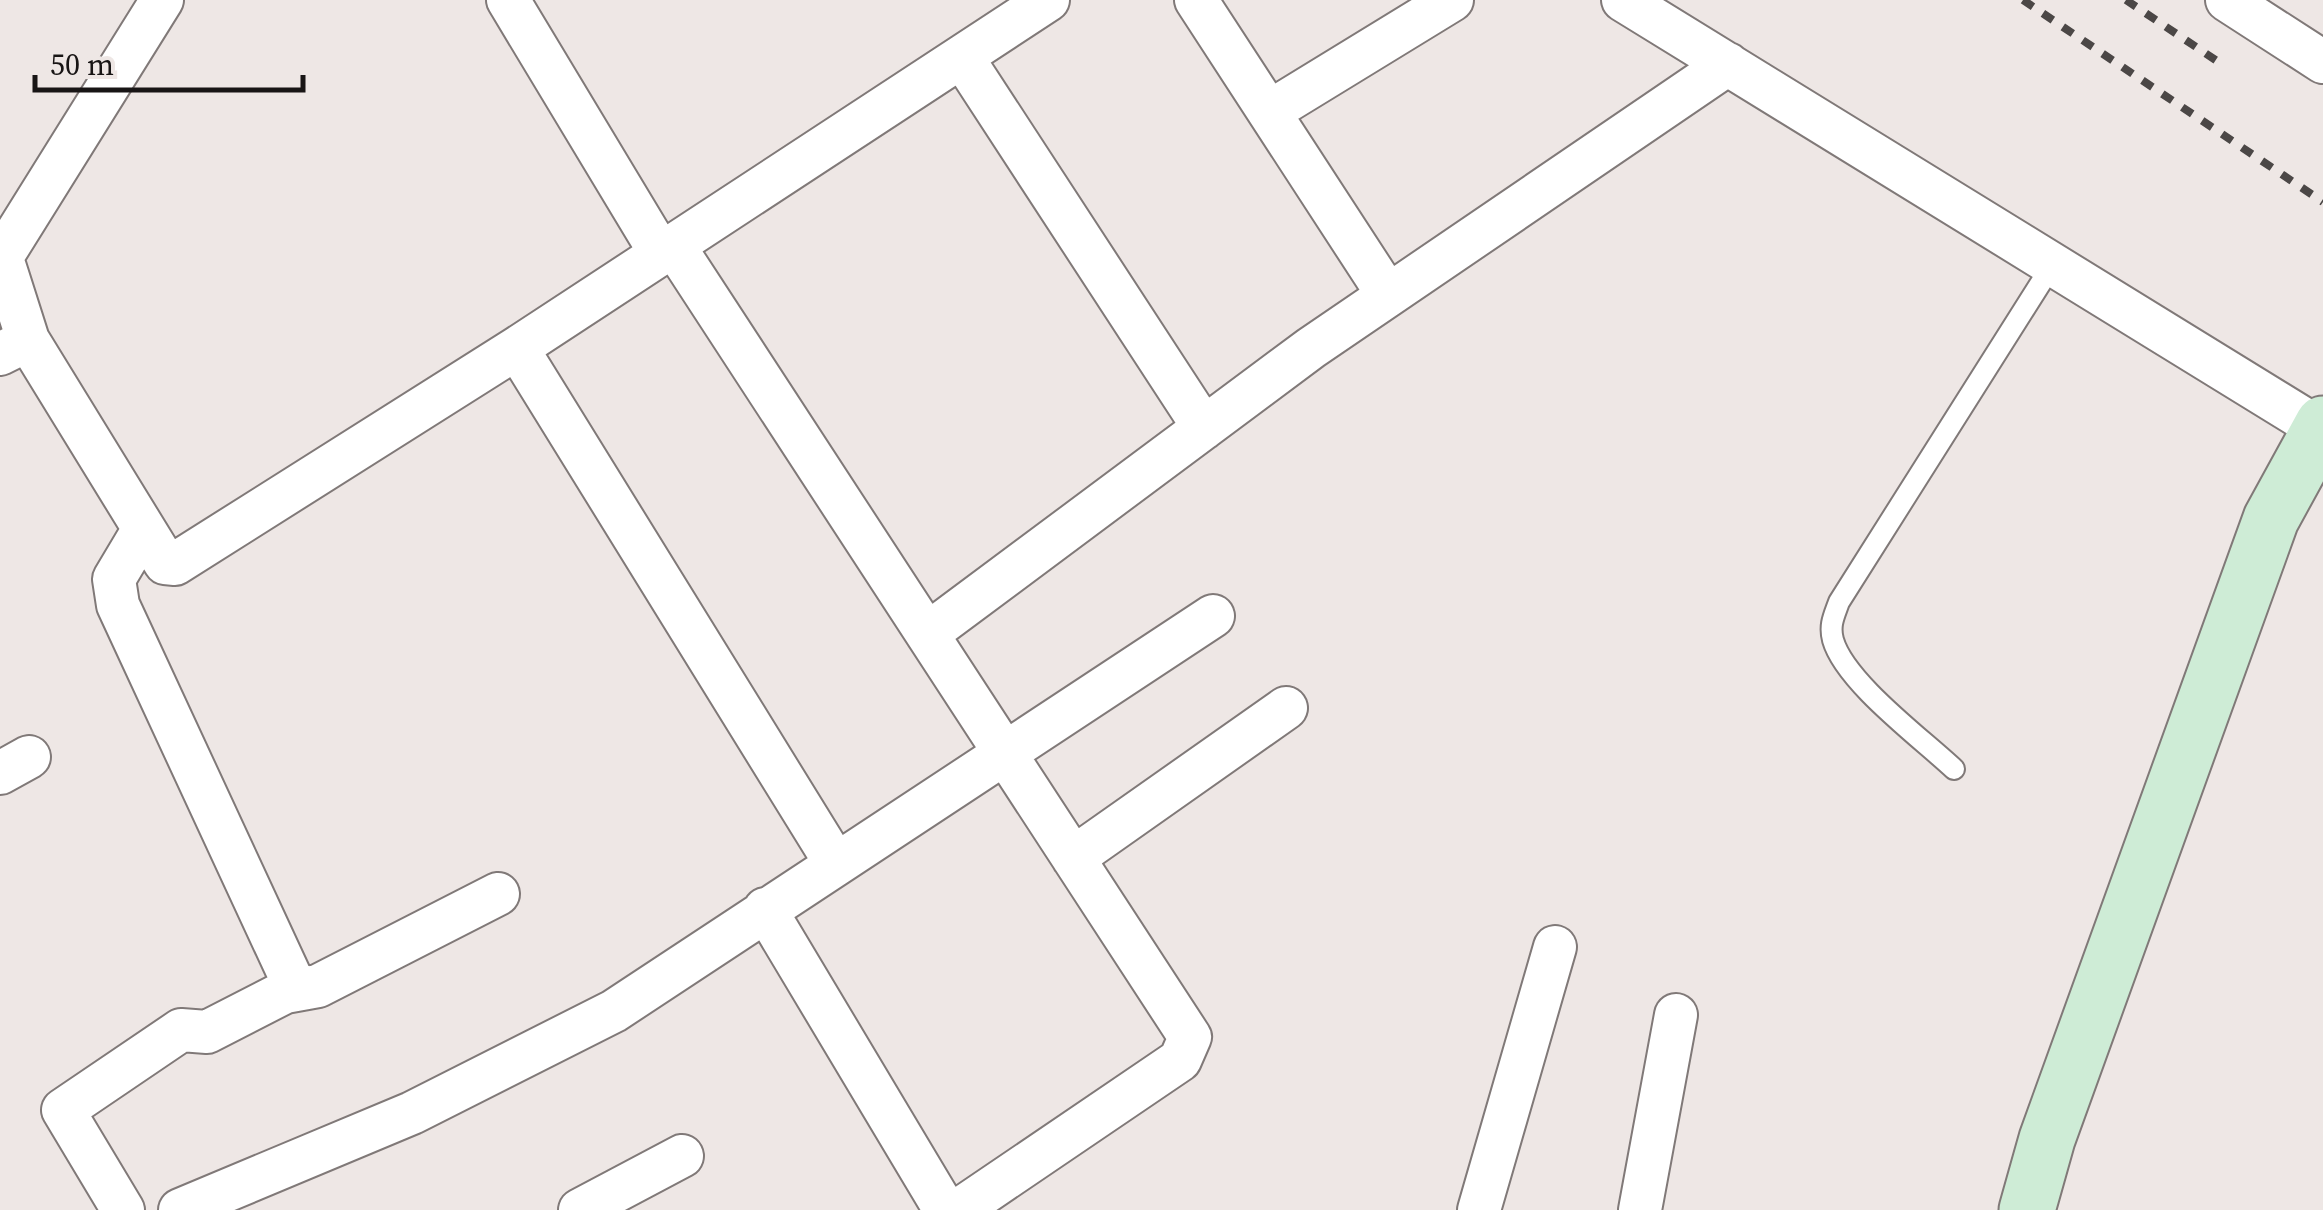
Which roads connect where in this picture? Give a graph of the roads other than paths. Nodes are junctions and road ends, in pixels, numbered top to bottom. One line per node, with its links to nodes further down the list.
1 (162, 0): 13 (street)
2 (508, 0): 12 (street)
3 (1048, 0): 8 (street)
4 (1196, 0): 11 (street)
5 (1452, 0): 11 (street)
6 (1623, 0): 10 (street)
7 (2228, 0): 9 (street)
8 (962, 57): 12 (street); 19 (street)
9 (2323, 62)
10 (1728, 64): 14 (street); 15 (street)
11 (1269, 112): 15 (street)
12 (668, 250): 17 (street); 22 (street)
13 (1, 253): 16 (street)
14 (2054, 262): 18 (street); 25 (lane)
15 (1388, 295): 19 (street)
16 (14, 347): 20 (street)
17 (518, 348): 20 (street); 27 (street)
18 (2321, 427): 41 (street)
19 (1204, 428): 22 (street)
20 (142, 532): 31 (street)
21 (1213, 616): 24 (street)
22 (927, 634): 24 (street)
23 (1286, 708): 26 (street)
24 (1006, 754): 26 (street); 27 (street)
25 (1954, 769)
26 (1073, 858): 38 (street)
27 (836, 864): 29 (street)
28 (498, 894): 31 (street)
29 (765, 909): 35 (street); 37 (street)
30 (1555, 947): 39 (street)
31 (296, 989): 34 (street)
32 (1676, 1015): 40 (street)
33 (682, 1156): 36 (street)
34 (123, 1210)
35 (180, 1210)
36 (580, 1210)
37 (945, 1210)
38 (960, 1210)
39 (1479, 1210)
40 (1640, 1210)
41 (2027, 1210)

